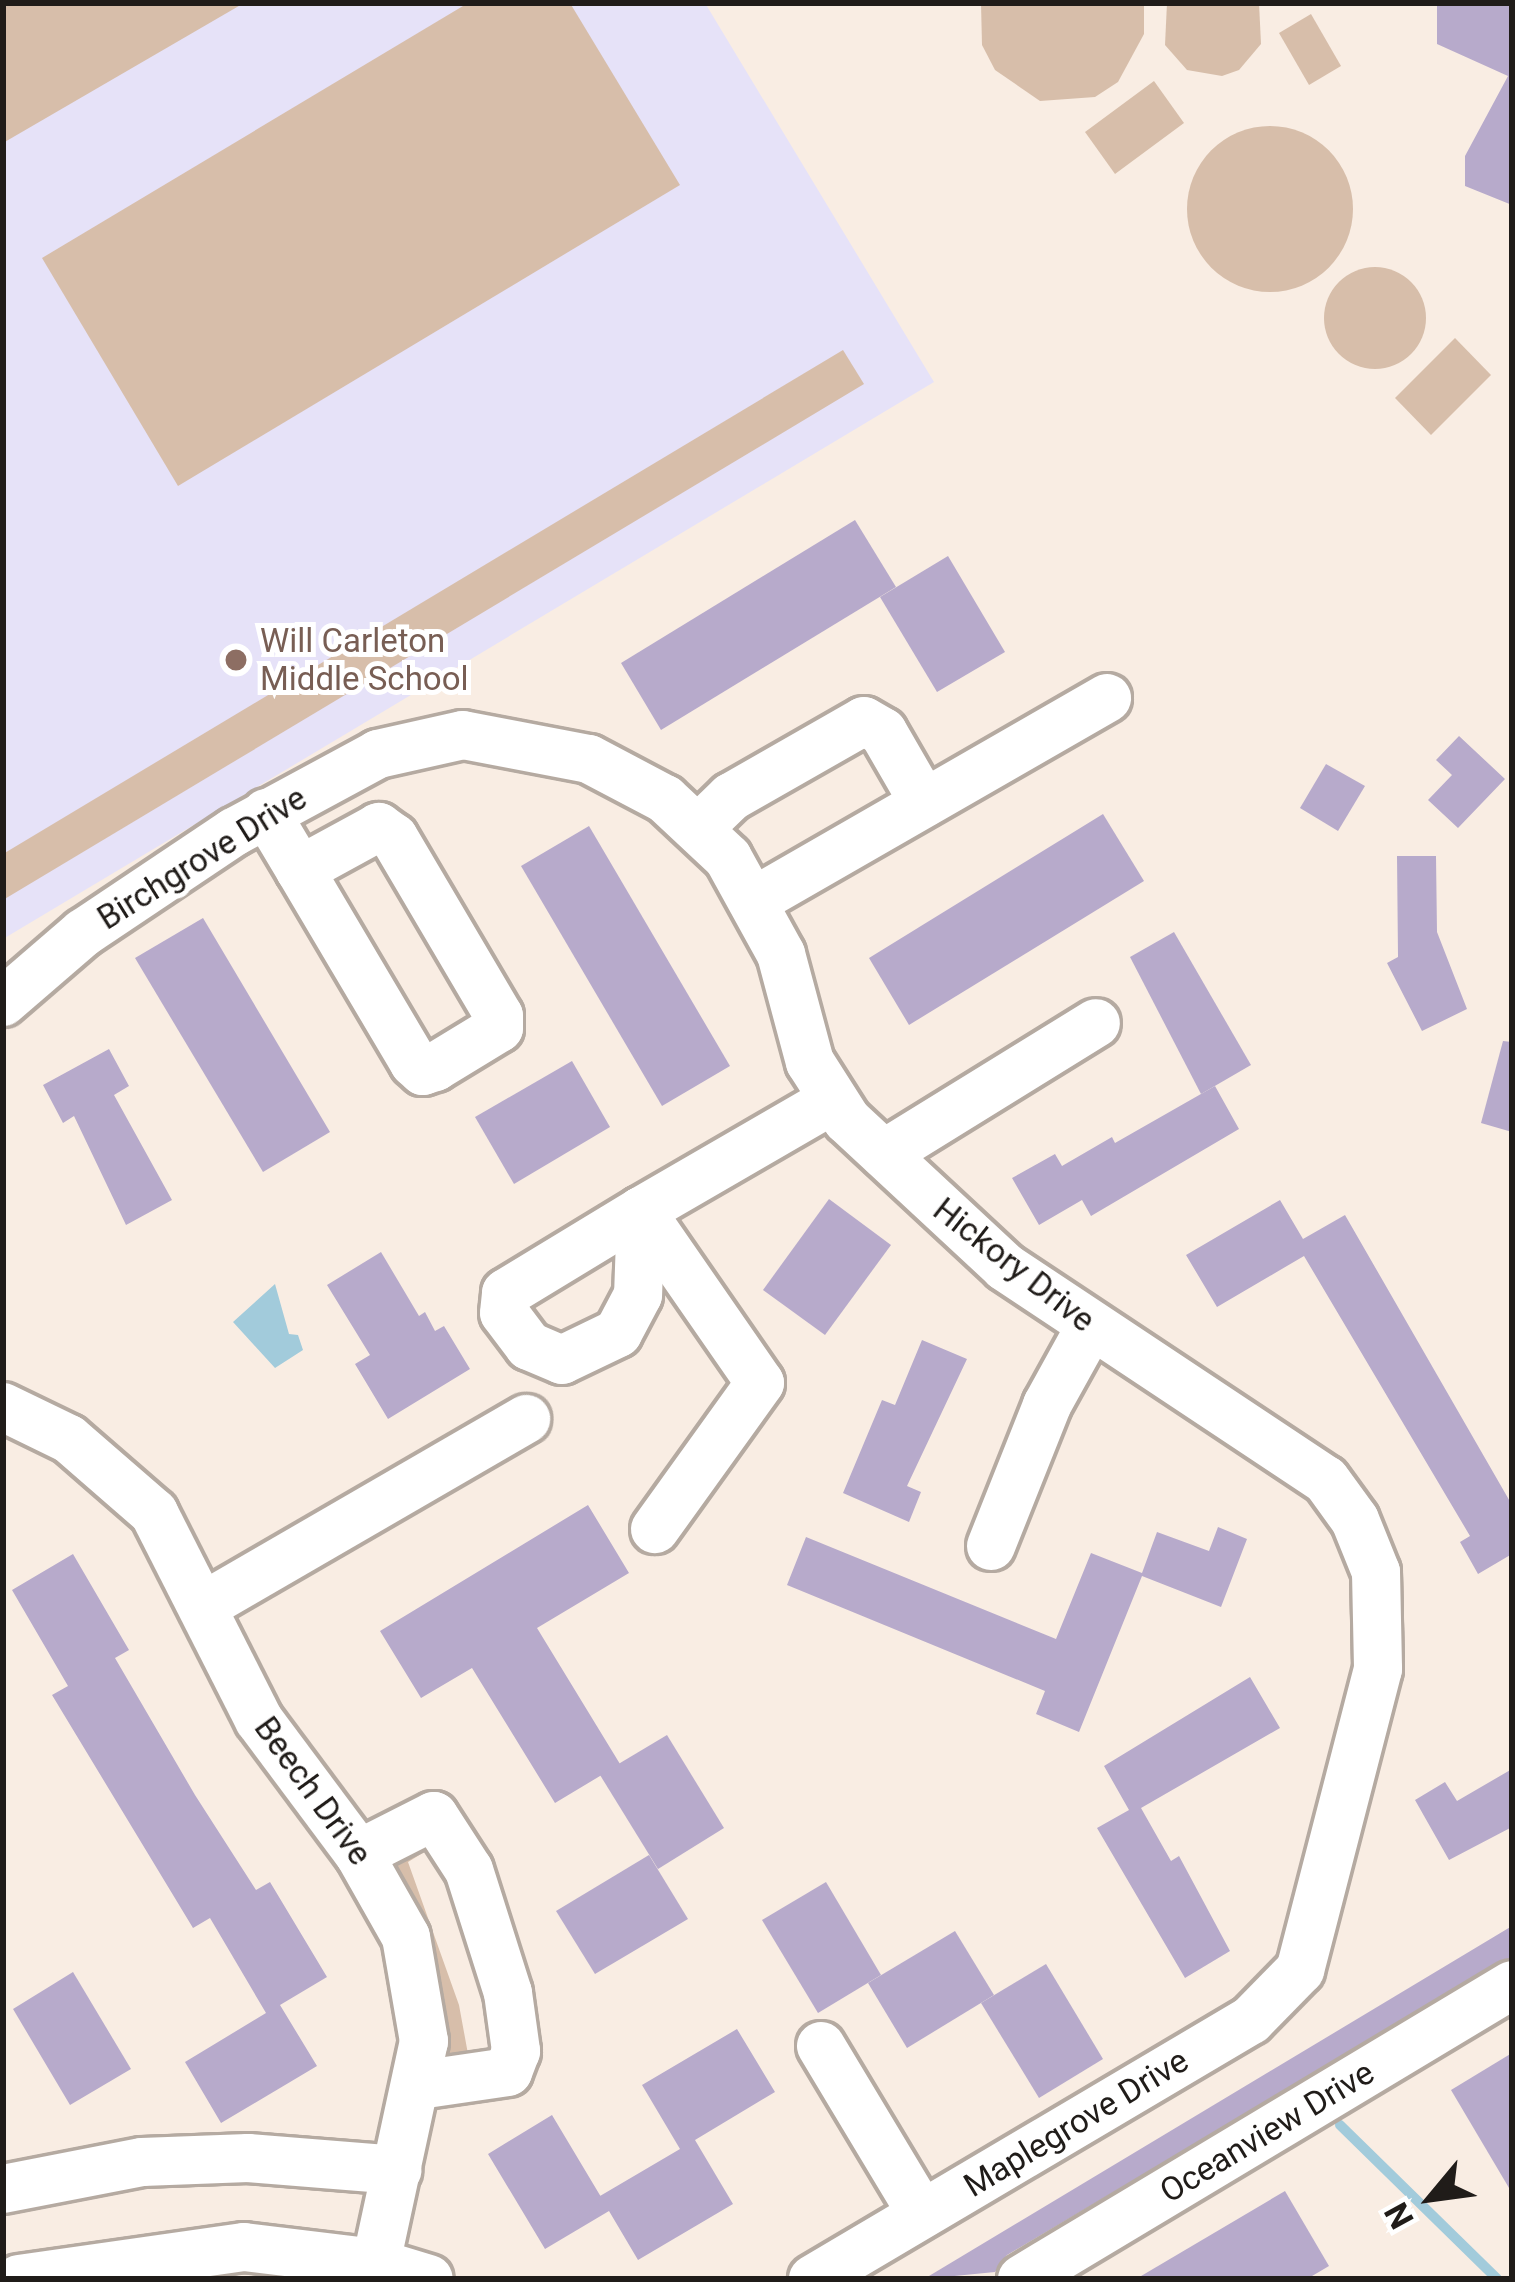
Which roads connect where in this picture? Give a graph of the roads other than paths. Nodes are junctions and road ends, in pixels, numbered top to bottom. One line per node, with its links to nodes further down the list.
1 (1107, 698): 3 (street)
2 (418, 740): 4 (street, Birchgrove Drive); 5 (street, Hickory Drive)
3 (924, 803): 5 (street); 7 (street)
4 (266, 813): 6 (street); 8 (street, Birchgrove Drive)
5 (700, 826): 7 (street, Hickory Drive)
6 (300, 870): 6 (street)
7 (756, 900): 10 (street, Hickory Drive)
8 (3, 1003)
9 (1096, 1023): 11 (street)
10 (829, 1102): 11 (street, Hickory Drive); 15 (street)
11 (884, 1154): 12 (street, Hickory Drive)
12 (1090, 1327): 16 (street); 19 (street, Hickory Drive)
13 (3, 1407): 17 (street, Beech Drive)
14 (526, 1419): 17 (street)
15 (655, 1528)
16 (991, 1546)
17 (207, 1604): 18 (street, Beech Drive)
18 (359, 1854): 22 (street, Beech Drive); 22 (street)
19 (1312, 1939): 25 (street, Maplegrove Drive)
20 (1512, 1985): 30 (street, Oceanview Drive)
21 (821, 2047): 25 (street)
22 (419, 2084): 23 (street, Beech Drive)
23 (398, 2170): 24 (street); 26 (street, Beech Drive)
24 (3, 2189)
25 (922, 2214): 29 (street, Maplegrove Drive)
26 (376, 2263): 27 (street); 28 (street)
27 (19, 2279)
28 (429, 2279)
29 (813, 2279)
30 (1022, 2279)

